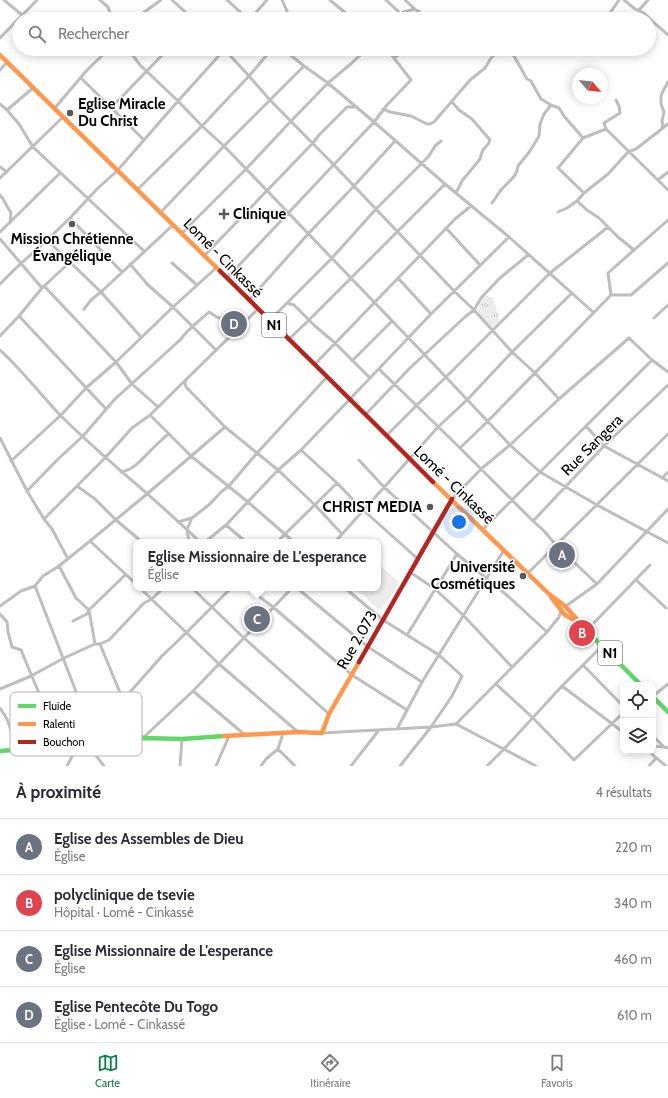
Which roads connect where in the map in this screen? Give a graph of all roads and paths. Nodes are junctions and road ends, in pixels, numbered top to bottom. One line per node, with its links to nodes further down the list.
1 (4, 0): 17 (street)
2 (37, 0): 18 (street)
3 (100, 0): 19 (street)
4 (161, 0): 20 (street)
5 (172, 0): 21 (street)
6 (227, 0): 22 (street)
7 (267, 0): 23 (street)
8 (330, 0): 25 (street)
9 (386, 0): 26 (street)
10 (405, 0): 15 (street)
11 (619, 0): 29 (street)
12 (624, 0): 16 (street)
13 (648, 0): 16 (street)
14 (284, 1): 24 (street)
15 (416, 10): 27 (street); 28 (street)
16 (639, 10): 30 (street)
17 (18, 12)
18 (25, 12)
19 (110, 12)
20 (144, 12)
21 (185, 12)
22 (241, 12)
23 (256, 12)
24 (287, 12)
25 (345, 12)
26 (398, 12)
27 (402, 12)
28 (421, 12)
29 (611, 12)
30 (642, 12)
31 (12, 25): 34 (street)
32 (656, 26): 33 (street)
33 (668, 35)
34 (0, 38)
35 (0, 55): 48 (main road, Lomé - Cinkassé / N1)
36 (102, 56): 53 (street)
37 (133, 56): 51 (street)
38 (161, 56): 51 (street)
39 (218, 56): 58 (street)
40 (230, 56): 52 (street)
41 (266, 56): 52 (street)
42 (292, 56): 49 (street)
43 (359, 56): 55 (street)
44 (397, 56): 47 (street)
45 (493, 56): 61 (street)
46 (514, 56): 63 (street)
47 (394, 58): 68 (street)
48 (7, 62): 50 (street); 56 (main road, Lomé - Cinkassé / N1)
49 (304, 66): 55 (street); 59 (street)
50 (0, 70)
51 (147, 71): 58 (street); 66 (street)
52 (249, 76): 59 (street); 74 (street)
53 (81, 78): 66 (street); 67 (street)
54 (668, 82): 76 (street)
55 (328, 83): 57 (street); 71 (street)
56 (33, 88): 67 (main road, Lomé - Cinkassé / N1); 69 (street)
57 (348, 99): 64 (street); 65 (street)
58 (178, 100): 74 (street); 78 (street)
59 (270, 100): 71 (street); 82 (street)
60 (616, 100): 75 (street)
61 (452, 102): 68 (street); 100 (street)
62 (0, 104): 69 (street)
63 (551, 105): 77 (street); 105 (street)
64 (347, 107): 65 (street); 81 (street)
65 (357, 107): 72 (street)
66 (111, 108): 78 (street)
67 (54, 109): 70 (main road, Lomé - Cinkassé / N1)
68 (383, 109): 72 (street)
69 (7, 110): 83 (street)
70 (63, 117): 83 (street); 89 (main road, Lomé - Cinkassé / N1)
71 (291, 121): 81 (street); 88 (street)
72 (374, 122): 79 (street); 86 (street)
73 (668, 124): 76 (street)
74 (202, 126): 82 (street); 97 (street)
75 (606, 129): 77 (street); 84 (street)
76 (662, 129): 84 (street)
77 (583, 138): 101 (street)
78 (144, 140): 89 (street)
79 (395, 141): 85 (street); 96 (street)
80 (441, 141): 85 (street)
81 (313, 143): 86 (street); 99 (street)
82 (224, 146): 88 (street); 109 (street)
83 (33, 147): 90 (street); 92 (street)
84 (628, 152): 94 (street); 101 (street)
85 (421, 163): 95 (street); 107 (street)
86 (334, 165): 96 (street); 110 (street)
87 (0, 167): 90 (street)
88 (246, 169): 99 (street); 119 (street)
89 (117, 171): 97 (main road, Lomé - Cinkassé / N1); 103 (street)
90 (7, 172): 93 (street)
91 (668, 172): 94 (street)
92 (60, 173): 103 (street); 113 (street)
93 (0, 178)
94 (658, 180): 98 (street)
95 (445, 184): 100 (street); 117 (street)
96 (354, 186): 107 (street); 120 (street)
97 (137, 190): 109 (main road, Lomé - Cinkassé / N1)
98 (668, 190)
99 (267, 191): 110 (street); 128 (street)
100 (456, 193): 106 (street)
101 (584, 193): 104 (street)
102 (0, 195): 113 (street)
103 (89, 198): 111 (street); 125 (street)
104 (577, 201): 108 (street); 115 (street)
105 (492, 203)
106 (471, 206): 116 (street); 121 (street)
107 (376, 209): 117 (street); 129 (street)
108 (558, 212)
109 (160, 213): 114 (main road, Lomé - Cinkassé / N1)
110 (289, 213): 120 (street); 139 (street)
111 (70, 218): 123 (street); 137 (street)
112 (668, 220): 124 (street)
113 (10, 222): 118 (street)
114 (172, 225): 119 (main road, Lomé - Cinkassé / N1); 125 (street)
115 (608, 226): 124 (street); 138 (street)
116 (446, 228): 127 (street); 135 (street)
117 (397, 231): 127 (street); 140 (street)
118 (0, 232)
119 (182, 234): 128 (main road, Lomé - Cinkassé / N1)
120 (308, 234): 129 (street); 149 (street)
121 (509, 237): 126 (street); 135 (street)
122 (0, 240): 133 (street)
123 (47, 240): 130 (street); 133 (street)
124 (634, 250): 148 (street)
125 (144, 251): 134 (street)
126 (528, 254): 138 (street); 156 (street)
127 (421, 255): 141 (street); 145 (street)
128 (204, 256): 136 (main road, Lomé - Cinkassé / N1)
129 (332, 258): 140 (street); 151 (street)
130 (70, 262): 144 (street); 146 (street)
131 (172, 263): 143 (street)
132 (668, 263): 148 (street)
133 (21, 264): 142 (street); 144 (street)
134 (130, 264): 137 (street); 153 (street)
135 (480, 265): 145 (street)
136 (216, 268): 139 (main road, Lomé - Cinkassé / N1); 143 (street)
137 (122, 272): 146 (street)
138 (550, 273): 147 (street); 166 (street)
139 (227, 278): 149 (main road, Lomé - Cinkassé / N1)
140 (351, 278): 150 (street); 161 (street)
141 (398, 278): 150 (street); 158 (street)
142 (0, 284)
143 (197, 285): 153 (street)
144 (43, 287): 159 (street); 178 (street)
145 (454, 291): 156 (street); 158 (street)
146 (101, 292): 154 (street); 168 (street)
147 (572, 293): 157 (street); 174 (street)
148 (611, 294): 157 (street)
149 (249, 300): 155 (main road, Lomé - Cinkassé / N1)
150 (374, 302): 163 (street); 171 (street)
151 (287, 303): 161 (street); 162 (street)
152 (668, 305): 160 (street)
153 (173, 307): 165 (street); 168 (street)
154 (84, 309)
155 (258, 309): 162 (main road, Lomé - Cinkassé / N1); 164 (street)
156 (474, 310): 166 (street); 175 (street)
157 (593, 312): 182 (street)
158 (431, 314): 169 (street)
159 (19, 316): 167 (street); 190 (street)
160 (654, 318)
161 (309, 320): 170 (street); 171 (street)
162 (269, 321): 170 (main road, Lomé - Cinkassé / N1)
163 (392, 321): 169 (street); 177 (street)
164 (240, 326): 165 (street); 173 (street)
165 (193, 327): 173 (street); 187 (street)
166 (493, 331): 174 (street); 184 (street)
167 (0, 336)
168 (141, 337): 178 (street)
169 (408, 338): 175 (street); 180 (street)
170 (288, 340): 179 (main road, Lomé - Cinkassé / N1)
171 (335, 343): 177 (street); 179 (street)
172 (0, 350): 198 (street)
173 (216, 350): 186 (street)
174 (512, 352): 182 (street); 192 (street)
175 (424, 354): 184 (street); 188 (street)
176 (652, 360): 181 (street); 193 (street); 201 (street)
177 (352, 361): 185 (street)
178 (116, 362): 187 (street); 190 (street)
179 (315, 364): 183 (main road, Lomé - Cinkassé / N1)
180 (379, 369): 185 (street); 188 (street)
181 (668, 372)
182 (535, 373): 193 (street); 200 (street)
183 (328, 376): 191 (main road, Lomé - Cinkassé / N1); 213 (street)
184 (446, 377): 192 (street); 194 (street)
185 (370, 378): 191 (street)
186 (186, 379): 195 (street); 202 (street)
187 (132, 384): 195 (street); 196 (street)
188 (394, 384): 194 (street); 197 (street)
189 (668, 385): 210 (street, Rue Sangera)
190 (86, 388): 196 (street); 198 (street)
191 (350, 399): 197 (main road, Lomé - Cinkassé / N1); 212 (street)
192 (468, 399): 200 (street); 203 (street)
193 (559, 399): 209 (street)
194 (416, 406): 203 (street); 206 (street)
195 (158, 407): 199 (street)
196 (106, 409): 207 (street)
197 (366, 414): 206 (main road, Lomé - Cinkassé / N1)
198 (60, 415): 207 (street); 218 (street)
199 (150, 415): 204 (street); 215 (street)
200 (488, 421): 209 (street); 211 (street)
201 (586, 426): 210 (street); 223 (street)
202 (225, 427): 213 (street); 214 (street)
203 (438, 427): 211 (street); 216 (street)
204 (168, 434): 214 (street); 222 (street)
205 (668, 434): 219 (street)
206 (387, 435): 216 (main road, Lomé - Cinkassé / N1)
207 (83, 436): 215 (street); 232 (street)
208 (0, 438): 218 (street)
209 (510, 445): 220 (street); 223 (street)
210 (604, 446): 219 (street); 230 (street, Rue Sangera)
211 (460, 448): 220 (street)
212 (301, 450): 221 (street); 227 (street)
213 (257, 453): 221 (street); 229 (street)
214 (191, 456): 229 (street); 233 (street)
215 (105, 458): 222 (street); 228 (street)
216 (410, 459): 231 (street); 234 (main road, Lomé - Cinkassé / N1)
217 (359, 460): 231 (street)
218 (11, 461): 232 (street)
219 (637, 465): 225 (street); 237 (street)
220 (481, 469): 234 (street); 235 (street)
221 (278, 470): 236 (street); 238 (street)
222 (121, 472): 233 (street)
223 (540, 472): 230 (street); 235 (street)
224 (668, 472): 225 (street)
225 (662, 478): 226 (street)
226 (668, 481)
227 (337, 484): 238 (street); 240 (street)
228 (77, 486): 242 (street); 243 (street)
229 (229, 486): 236 (street); 241 (street)
230 (566, 486): 237 (street); 245 (street, Rue Sangera)
231 (384, 487): 240 (street); 249 (street)
232 (27, 491): 242 (street)
233 (147, 494): 243 (street); 244 (street)
234 (452, 499): 248 (main road, Lomé - Cinkassé / N1); 249 (main road, Rue 2.073)
235 (512, 500): 245 (street); 248 (street)
236 (248, 502): 246 (street); 251 (street)
237 (597, 505): 250 (street); 263 (street)
238 (315, 506): 251 (street); 252 (street)
239 (668, 509): 250 (street)
240 (363, 510): 252 (street); 267 (street)
241 (192, 518): 244 (street); 247 (street)
242 (44, 519): 266 (street)
243 (116, 520): 253 (street); 261 (street)
244 (178, 522): 247 (street)
245 (533, 522): 263 (street)
246 (226, 525): 256 (street); 257 (street)
247 (187, 529): 254 (street); 255 (street)
248 (483, 529): 264 (main road, Lomé - Cinkassé / N1)
249 (433, 531): 265 (street); 267 (main road, Rue 2.073)
250 (646, 531): 262 (street); 276 (street)
251 (285, 534): 258 (street); 259 (street)
252 (342, 534): 260 (street)
253 (138, 539)
254 (189, 539)
255 (197, 539)
256 (209, 539)
257 (242, 539)
258 (281, 539)
259 (291, 539)
260 (338, 539)
261 (90, 541): 266 (street); 272 (street)
262 (668, 543)
263 (556, 545): 271 (street); 276 (street)
264 (504, 550): 271 (main road, Lomé - Cinkassé / N1); 273 (street)
265 (457, 554): 273 (street); 278 (street)
266 (68, 559): 269 (street)
267 (418, 559): 270 (main road, Rue 2.073)
268 (650, 565): 274 (street)
269 (59, 566): 277 (street); 295 (street)
270 (410, 572): 278 (street); 300 (main road, Rue 2.073)
271 (528, 573): 287 (main road, Lomé - Cinkassé / N1)
272 (125, 574): 275 (street); 295 (street)
273 (487, 578): 299 (street); 305 (street)
274 (636, 580): 294 (street); 303 (street)
275 (133, 581)
276 (597, 584): 289 (street)
277 (35, 586): 290 (street); 313 (street)
278 (435, 589): 299 (street); 306 (street)
279 (143, 591): 288 (street)
280 (159, 591): 288 (street)
281 (195, 591): 291 (street)
282 (228, 591): 291 (street)
283 (252, 591): 293 (street)
284 (289, 591): 293 (street)
285 (301, 591): 311 (street)
286 (349, 591): 300 (street)
287 (549, 594): 292 (main road, Lomé - Cinkassé / N1); 297 (main road, Lomé - Cinkassé / N1)
288 (152, 599): 304 (street); 309 (street)
289 (574, 601): 292 (street); 296 (street)
290 (0, 606)
291 (212, 606): 304 (street); 307 (street)
292 (566, 606): 296 (main road, Lomé - Cinkassé / N1)
293 (273, 607): 307 (street); 317 (street)
294 (666, 608)
295 (89, 610): 301 (street); 308 (street)
296 (571, 611): 302 (main road, Lomé - Cinkassé / N1)
297 (563, 613): 302 (main road, Lomé - Cinkassé / N1); 305 (street)
298 (0, 614): 318 (street)
299 (463, 615): 312 (street); 316 (street)
300 (383, 620): 306 (street); 311 (main road, Rue 2.073)
301 (73, 621)
302 (578, 622): 303 (main road, Lomé - Cinkassé / N1)
303 (586, 630): 310 (main road, Lomé - Cinkassé / N1)
304 (187, 632): 314 (street); 329 (street)
305 (547, 632): 316 (street)
306 (407, 635): 312 (street)
307 (244, 638): 314 (street); 336 (street)
308 (95, 644): 309 (street); 313 (street)
309 (100, 644): 328 (street)
310 (602, 646): 315 (street); 320 (main road, Lomé - Cinkassé / N1)
311 (368, 647): 317 (main road, Rue 2.073); 319 (street)
312 (439, 655): 319 (street); 342 (street)
313 (64, 658): 318 (street); 327 (street)
314 (219, 664): 325 (street); 346 (street)
315 (583, 665): 323 (street); 332 (street)
316 (512, 667): 321 (street)
317 (352, 675): 334 (street); 336 (main road, Rue 2.073)
318 (31, 676): 324 (street); 326 (street)
319 (422, 682): 334 (street)
320 (638, 682)
321 (496, 684): 338 (street); 339 (street)
322 (668, 684): 330 (street)
323 (562, 686): 338 (street); 340 (street)
324 (0, 689)
325 (193, 690): 349 (street); 351 (street)
326 (38, 692)
327 (77, 692)
328 (120, 692)
329 (130, 692)
330 (656, 694)
331 (656, 699): 335 (main road)
332 (620, 703)
333 (0, 708): 341 (street)
334 (407, 710): 343 (street)
335 (668, 712)
336 (329, 714): 348 (main road, Rue 2.073)
337 (620, 716): 340 (street)
338 (533, 718): 340 (street); 359 (street)
339 (456, 724): 342 (street); 359 (street)
340 (612, 724): 345 (street)
341 (10, 727)
342 (431, 727): 343 (street); 372 (street)
343 (397, 729): 344 (street)
344 (379, 730): 348 (street); 371 (street)
345 (620, 730)
346 (298, 732): 347 (main road); 348 (main road)
347 (283, 733): 349 (main road); 357 (street)
348 (322, 733)
349 (245, 735): 350 (main road)
350 (229, 736): 352 (main road); 368 (street)
351 (143, 738): 352 (main road)
352 (182, 738): 367 (street)
353 (656, 739): 355 (street)
354 (656, 746): 355 (street)
355 (664, 747): 356 (street)
356 (668, 748)
357 (278, 749): 369 (street); 370 (street)
358 (10, 750): 360 (main road)
359 (504, 750): 373 (street); 374 (street)
360 (0, 751)
361 (651, 754): 364 (street)
362 (72, 756): 365 (street)
363 (96, 756): 366 (street)
364 (656, 758): 375 (street); 376 (street)
365 (66, 766)
366 (104, 766)
367 (180, 766)
368 (216, 766)
369 (261, 766)
370 (295, 766)
371 (351, 766)
372 (400, 766)
373 (487, 766)
374 (536, 766)
375 (649, 766)
376 (666, 766)

